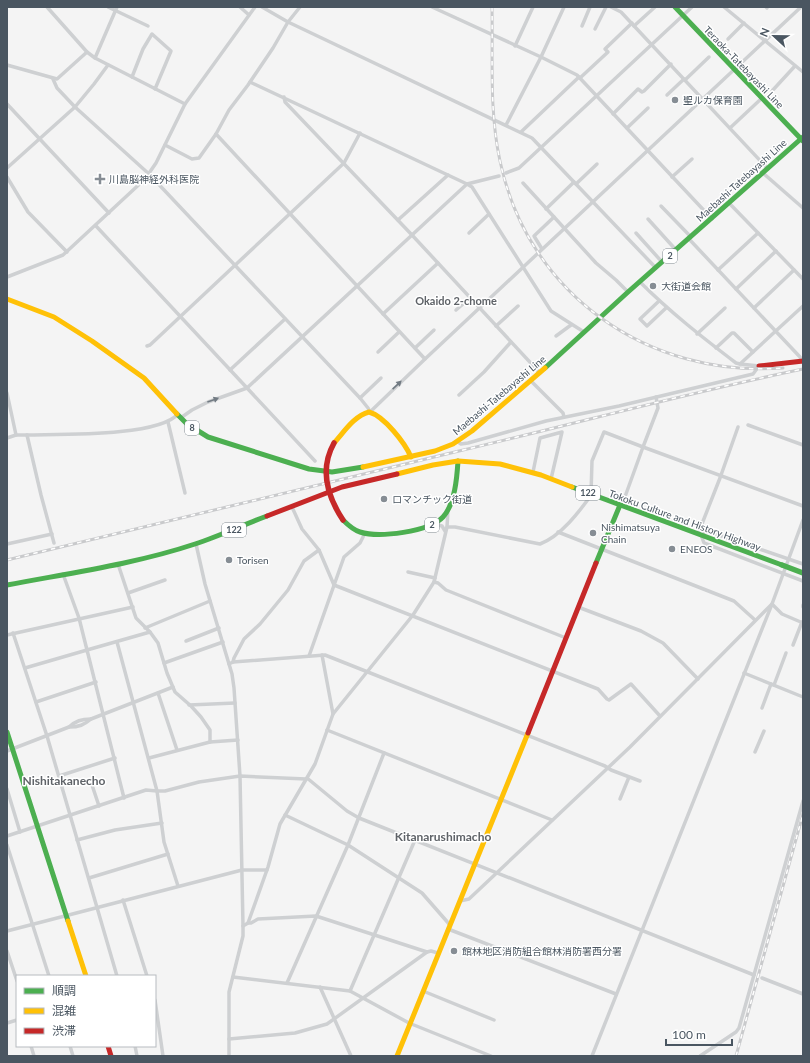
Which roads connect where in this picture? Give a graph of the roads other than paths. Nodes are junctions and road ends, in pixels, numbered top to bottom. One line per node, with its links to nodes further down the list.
1 (47, 7): 31 (street)
2 (108, 7): 18 (street)
3 (240, 7): 19 (street)
4 (255, 7): 19 (street)
5 (262, 7): 21 (street)
6 (300, 7): 21 (street)
7 (432, 7): 30 (street)
8 (533, 7): 30 (street)
9 (564, 7): 32 (street)
10 (590, 7): 25 (street)
11 (606, 7): 26 (street)
12 (611, 7): 23 (street)
13 (655, 7): 23 (street)
14 (675, 7): 20 (main road, Teraoka-Tatebayashi Line)
15 (692, 7): 20 (street)
16 (724, 7): 22 (street)
17 (802, 7): 28 (street)
18 (116, 9): 24 (street); 34 (street)
19 (248, 15): 54 (street)
20 (683, 15): 29 (street); 39 (main road, Teraoka-Tatebayashi Line)
21 (288, 22): 45 (street); 58 (street)
22 (744, 23): 27 (street); 28 (street)
23 (633, 24): 29 (street); 42 (street)
24 (148, 26)
25 (582, 26)
26 (595, 29)
27 (728, 39)
28 (765, 40): 38 (street); 39 (street)
29 (652, 44): 35 (street); 49 (street)
30 (515, 46): 32 (street)
31 (87, 52): 34 (street); 43 (street)
32 (541, 57): 42 (street); 58 (street)
33 (709, 57): 44 (street)
34 (95, 58): 37 (street)
35 (670, 64): 44 (street); 57 (street)
36 (7, 65): 43 (street)
37 (108, 65): 41 (street); 55 (street)
38 (796, 66): 40 (street); 47 (street)
39 (735, 69): 51 (main road, Teraoka-Tatebayashi Line); 52 (street)
40 (803, 72)
41 (132, 77): 46 (street); 46 (street)
42 (580, 78): 49 (street); 61 (street)
43 (53, 79): 55 (street)
44 (684, 80): 48 (street); 52 (street)
45 (250, 82): 50 (street); 63 (street)
46 (155, 89): 54 (street)
47 (772, 90)
48 (667, 95)
49 (596, 96): 57 (street); 67 (street)
50 (284, 97): 62 (street); 70 (street)
51 (762, 98): 60 (street); 65 (main road, Teraoka-Tatebayashi Line)
52 (702, 99): 60 (street); 68 (street)
53 (7, 104): 64 (street)
54 (185, 104): 66 (street)
55 (75, 107): 64 (street); 75 (street)
56 (648, 108): 59 (street)
57 (613, 114): 59 (street)
58 (506, 125): 61 (street)
59 (627, 128): 68 (street)
60 (730, 128): 73 (street)
61 (521, 132): 67 (street)
62 (360, 133): 70 (street); 76 (street)
63 (216, 134): 66 (street); 89 (street)
64 (40, 139): 72 (street); 88 (street)
65 (802, 139): 73 (main road, Maebashi-Tatebayashi Line / 2)
66 (165, 145): 75 (street)
67 (542, 147): 74 (street); 81 (street)
68 (648, 150): 79 (street); 83 (street)
69 (692, 159): 79 (street)
70 (344, 163): 89 (street); 94 (street)
71 (597, 164): 81 (street)
72 (7, 168)
73 (765, 171): 84 (main road, Maebashi-Tatebayashi Line / 2); 86 (street)
74 (506, 173)
75 (149, 174): 88 (street); 108 (street)
76 (448, 174): 82 (street); 94 (street)
77 (499, 176): 82 (street)
78 (7, 177): 105 (street)
79 (672, 177): 93 (street)
80 (522, 183): 87 (street)
81 (575, 183): 83 (street); 87 (street)
82 (467, 184): 90 (street); 100 (street)
83 (593, 202): 96 (street); 110 (street)
84 (729, 203): 93 (main road, Maebashi-Tatebayashi Line / 2); 99 (street)
85 (661, 206): 101 (street)
86 (803, 208)
87 (546, 209): 91 (street)
88 (109, 213): 95 (street)
89 (289, 214): 108 (street); 116 (street)
90 (489, 214): 97 (street); 109 (street)
91 (554, 217): 96 (street); 102 (street)
92 (648, 219): 103 (street)
93 (712, 219): 101 (main road, Maebashi-Tatebayashi Line / 2)
94 (398, 220): 100 (street)
95 (96, 226): 105 (street); 130 (street)
96 (565, 228): 102 (street); 118 (street)
97 (469, 233)
98 (636, 233): 106 (street)
99 (758, 233): 104 (street); 111 (street)
100 (412, 235): 107 (street); 116 (street)
101 (690, 238): 103 (main road, Maebashi-Tatebayashi Line / 2); 111 (street)
102 (542, 249): 109 (street)
103 (676, 250): 106 (main road, Maebashi-Tatebayashi Line / 2)
104 (776, 251): 112 (street); 117 (street)
105 (67, 252): 113 (street)
106 (662, 262): 110 (main road, Maebashi-Tatebayashi Line / 2)
107 (438, 263): 119 (street); 129 (street)
108 (235, 265): 130 (street); 131 (street)
109 (523, 267): 124 (street); 132 (street)
110 (656, 268): 115 (main road, Maebashi-Tatebayashi Line / 2)
111 (718, 270): 117 (street)
112 (794, 270): 114 (street); 127 (street)
113 (7, 277)
114 (803, 279)
115 (640, 282): 118 (main road, Maebashi-Tatebayashi Line / 2); 121 (street)
116 (356, 286): 129 (street); 140 (street)
117 (736, 288): 127 (street)
118 (628, 292): 137 (main road, Maebashi-Tatebayashi Line / 2)
119 (470, 298): 124 (street); 128 (street)
120 (7, 299): 161 (main road, 8)
121 (659, 301): 125 (street); 125 (street)
122 (518, 306): 133 (street)
123 (803, 306): 135 (street)
124 (479, 308): 133 (street); 147 (street)
125 (666, 308): 138 (street)
126 (725, 308): 138 (street)
127 (754, 308): 135 (street)
128 (456, 310)
129 (382, 314): 136 (street)
130 (179, 316): 142 (street); 151 (street)
131 (285, 319): 140 (street); 151 (street)
132 (571, 325): 137 (street); 139 (street)
133 (496, 326): 141 (street)
134 (434, 330): 143 (street)
135 (775, 331): 146 (street); 148 (street)
136 (399, 332): 143 (street); 145 (street)
137 (584, 332): 152 (main road, Maebashi-Tatebayashi Line / 2)
138 (697, 334): 144 (street)
139 (556, 336)
140 (302, 337): 155 (street); 159 (street)
141 (511, 342): 152 (street); 157 (street)
142 (147, 346)
143 (415, 348): 147 (street)
144 (716, 348): 146 (street); 149 (street)
145 (378, 352)
146 (753, 352): 149 (street)
147 (425, 359): 160 (street, one-way to 147)
148 (802, 362): 150 (main road)
149 (740, 364): 150 (street)
150 (758, 366): 158 (street)
151 (230, 370): 155 (street)
152 (540, 373): 154 (main road, Maebashi-Tatebayashi Line / 2)
153 (381, 378): 159 (street)
154 (531, 381): 162 (street); 169 (main road, Maebashi-Tatebayashi Line / 2)
155 (247, 388): 161 (street, one-way to 155); 173 (street)
156 (7, 393): 167 (street)
157 (459, 395)
158 (656, 397): 162 (street); 170 (street)
159 (360, 398): 160 (street)
160 (370, 412): 172 (main road); 189 (main road, 2, bridge)
161 (180, 416): 163 (street); 172 (main road, 8)
162 (564, 417): 169 (street)
163 (168, 422): 166 (street); 178 (street)
164 (748, 425): 171 (street)
165 (738, 427): 176 (street)
166 (27, 434): 167 (street); 190 (street)
167 (16, 435): 168 (street)
168 (7, 438)
169 (457, 441): 172 (main road, Maebashi-Tatebayashi Line / 2)
170 (643, 446): 176 (street); 179 (street); 180 (street)
171 (803, 446)
172 (411, 457)
173 (315, 461)
174 (458, 461): 175 (main road, Tokoku Culture and History Highway / 122); 182 (main road, Tokoku Culture and History Highway / 122); 183 (main road, 2)
175 (533, 472): 177 (main road, Tokoku Culture and History Highway / 122); 177 (street)
176 (721, 475): 181 (street); 191 (street)
177 (551, 479): 179 (main road, Tokoku Culture and History Highway / 122)
178 (185, 493)
179 (591, 494): 180 (main road, Tokoku Culture and History Highway / 122); 188 (street)
180 (621, 506): 191 (main road, Tokoku Culture and History Highway / 122); 196 (main road)
181 (803, 506)
182 (292, 507): 194 (main road, Tokoku Culture and History Highway / 122); 195 (street)
183 (448, 508): 185 (main road, 2); 186 (street)
184 (803, 520): 197 (street)
185 (434, 524): 187 (street); 189 (main road, 2)
186 (447, 527): 187 (street); 188 (street)
187 (445, 532): 205 (street)
188 (558, 532): 196 (street)
189 (365, 533): 207 (street)
190 (52, 534): 192 (street); 193 (street)
191 (700, 535): 197 (street); 201 (main road, Tokoku Culture and History Highway / 122, bridge); 203 (street)
192 (54, 543)
193 (7, 544)
194 (196, 544): 198 (main road, Tokoku Culture and History Highway / 122); 210 (street)
195 (319, 550): 207 (street); 233 (street)
196 (601, 550): 213 (main road); 216 (street)
197 (789, 559): 199 (street); 203 (street)
198 (118, 564): 202 (main road, Tokoku Culture and History Highway / 122); 209 (street)
199 (803, 564)
200 (408, 572): 205 (street)
201 (803, 573)
202 (63, 574): 208 (main road, Tokoku Culture and History Highway / 122); 215 (street)
203 (783, 574): 206 (street); 211 (street)
204 (165, 580): 209 (street)
205 (435, 580): 214 (street); 223 (street)
206 (803, 581)
207 (334, 585): 214 (street); 231 (street)
208 (7, 586)
209 (128, 593): 212 (street)
210 (210, 601): 218 (street); 219 (street)
211 (772, 604): 216 (street); 217 (street); 237 (street)
212 (133, 607): 215 (street); 218 (street)
213 (578, 607): 223 (main road); 238 (street)
214 (413, 615): 235 (street); 236 (street)
215 (79, 618): 221 (street); 228 (street)
216 (754, 620): 238 (street)
217 (803, 623): 227 (street)
218 (145, 628): 220 (street)
219 (219, 628): 224 (street); 226 (street)
220 (150, 632): 225 (street); 232 (street)
221 (13, 633): 222 (street); 234 (street)
222 (7, 634)
223 (566, 638): 235 (main road)
224 (186, 641)
225 (118, 642): 228 (street); 245 (street)
226 (223, 642): 232 (street); 233 (street)
227 (793, 645)
228 (87, 650): 234 (street); 239 (street)
229 (786, 653): 240 (street)
230 (322, 655): 231 (street); 236 (street); 250 (street)
231 (309, 656): 233 (street)
232 (164, 663): 241 (street)
233 (231, 663): 246 (street)
234 (25, 668): 244 (street)
235 (552, 671): 251 (street); 255 (main road)
236 (367, 672): 250 (street); 255 (street)
237 (744, 674): 240 (street); 308 (street)
238 (698, 679): 251 (street)
239 (96, 682): 244 (street); 249 (street)
240 (772, 685): 243 (street); 248 (street)
241 (173, 687): 242 (street); 247 (street)
242 (158, 693): 245 (street); 260 (street)
243 (803, 697)
244 (36, 702): 256 (street)
245 (134, 702): 249 (street); 264 (street)
246 (235, 703): 247 (street); 257 (street)
247 (189, 705): 258 (street)
248 (762, 708)
249 (103, 714): 256 (street); 263 (street)
250 (333, 714): 252 (street)
251 (660, 716): 265 (street)
252 (327, 730): 262 (street); 269 (street)
253 (764, 731): 261 (street)
254 (7, 732): 259 (main road)
255 (527, 735): 265 (street); 275 (main road)
256 (47, 736): 259 (street); 266 (street)
257 (238, 740): 258 (street); 267 (street)
258 (210, 742): 260 (street)
259 (10, 750): 284 (main road)
260 (177, 750): 264 (street)
261 (755, 752)
262 (384, 753): 275 (street); 281 (street)
263 (115, 758): 266 (street); 274 (street)
264 (149, 758): 273 (street)
265 (608, 767): 268 (street); 282 (street)
266 (59, 776): 280 (street)
267 (240, 776): 269 (street); 273 (street); 293 (street)
268 (629, 777): 270 (street); 276 (street)
269 (306, 778): 279 (street); 281 (street)
270 (640, 781)
271 (91, 782): 278 (street)
272 (7, 789): 285 (street)
273 (157, 791): 274 (street); 283 (street)
274 (124, 798): 278 (street)
275 (501, 799): 282 (street); 292 (main road)
276 (620, 799)
277 (803, 801): 318 (street)
278 (99, 806): 280 (street)
279 (285, 815): 290 (street); 294 (street)
280 (70, 816): 284 (street); 287 (street)
281 (359, 818): 288 (street); 290 (street)
282 (552, 820): 295 (street)
283 (162, 823): 287 (street); 291 (street)
284 (38, 826): 285 (street); 302 (main road)
285 (20, 832): 286 (street)
286 (7, 836)
287 (77, 840): 296 (street)
288 (415, 840): 292 (street); 297 (street)
289 (7, 845): 305 (street)
290 (348, 845): 297 (street); 303 (street)
291 (168, 854): 296 (street); 298 (street)
292 (476, 864): 295 (street); 300 (main road)
293 (242, 870): 294 (street); 298 (street); 306 (street)
294 (267, 870): 304 (street)
295 (497, 872): 300 (street); 308 (street)
296 (88, 878): 301 (street)
297 (399, 878): 307 (street); 310 (street)
298 (178, 886): 299 (street)
299 (123, 900): 301 (street); 317 (street)
300 (460, 901): 307 (main road)
301 (97, 907): 302 (street); 316 (street)
302 (67, 915): 305 (street); 315 (main road)
303 (316, 916): 304 (street); 310 (street); 322 (street)
304 (248, 923): 306 (street)
305 (33, 924): 309 (street); 314 (street)
306 (243, 926): 319 (street)
307 (449, 927): 313 (main road); 326 (street)
308 (642, 930): 318 (street); 326 (street)
309 (7, 931)
310 (375, 935): 312 (street); 324 (street)
311 (7, 951): 320 (street)
312 (427, 952): 313 (street); 328 (street)
313 (438, 953): 325 (main road)
314 (49, 975)
315 (86, 975)
316 (117, 975)
317 (147, 975)
318 (754, 975): 340 (street)
319 (232, 977): 322 (street); 333 (street)
320 (16, 978)
321 (762, 978): 327 (street)
322 (287, 983): 323 (street)
323 (320, 987): 324 (street); 330 (street)
324 (350, 991): 328 (street)
325 (423, 991): 331 (street); 332 (main road)
326 (616, 994): 339 (street)
327 (803, 994)
328 (364, 998): 330 (street); 332 (street)
329 (156, 1007): 334 (street)
330 (335, 1019): 333 (street); 336 (street)
331 (494, 1020)
332 (410, 1023): 337 (main road); 338 (street)
333 (229, 1039): 335 (street)
334 (163, 1056)
335 (230, 1056)
336 (351, 1056)
337 (397, 1056)
338 (491, 1056)
339 (592, 1056)
340 (700, 1056)

